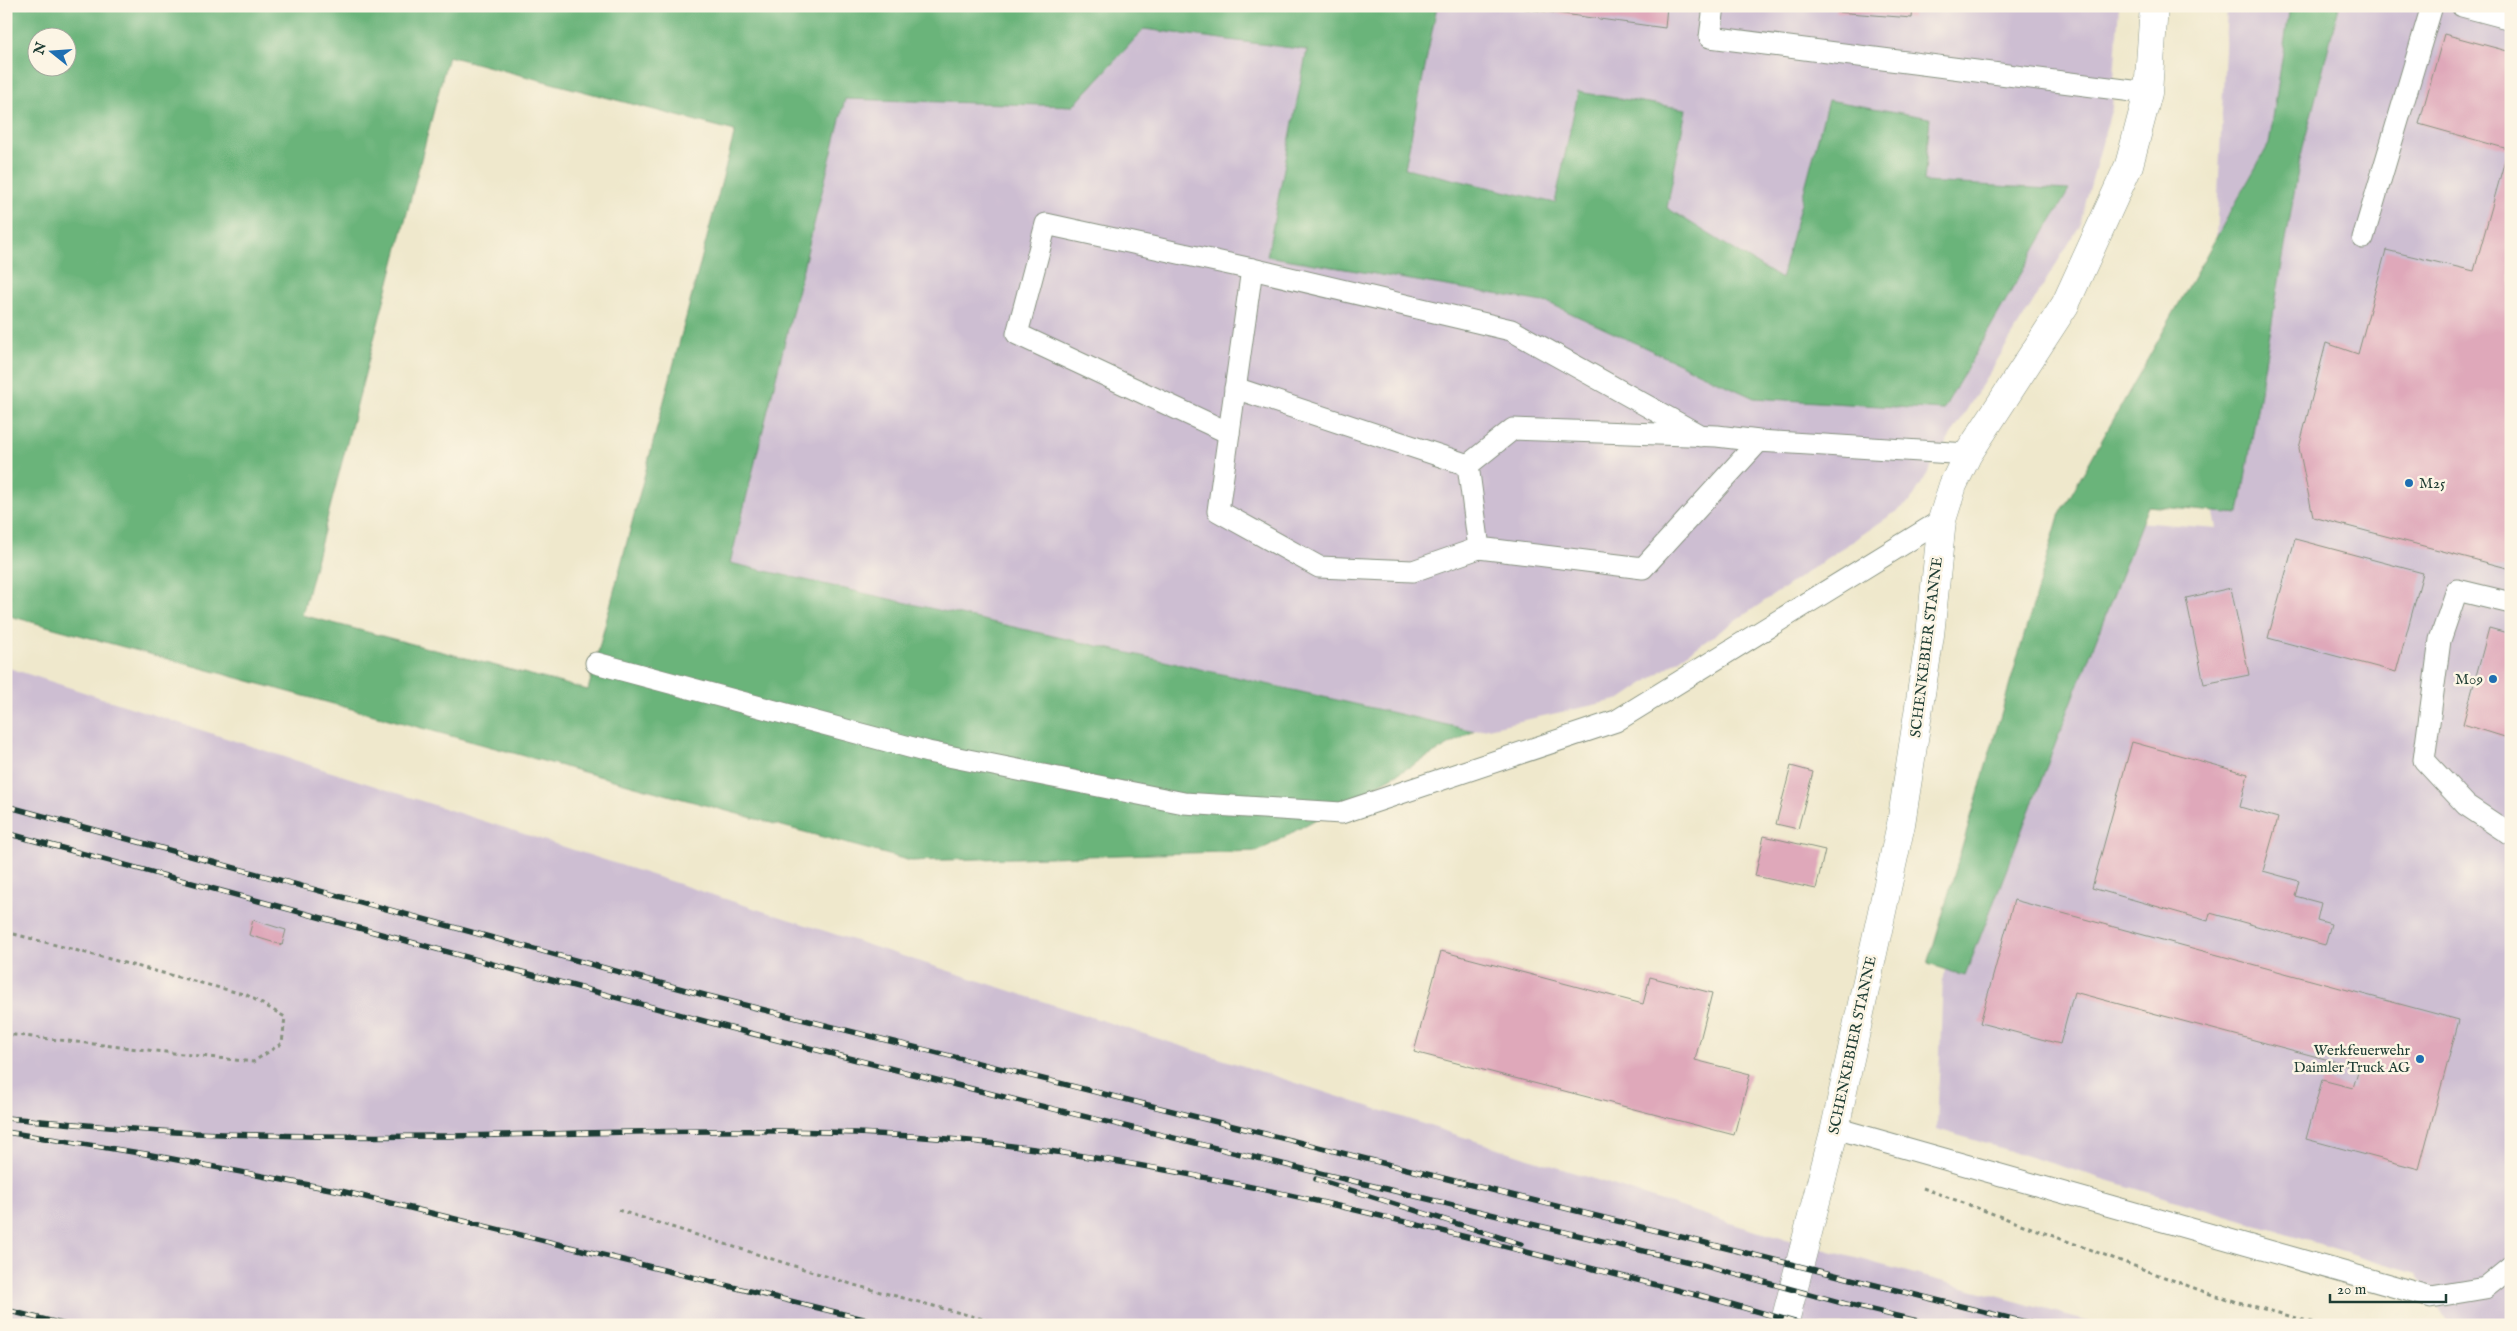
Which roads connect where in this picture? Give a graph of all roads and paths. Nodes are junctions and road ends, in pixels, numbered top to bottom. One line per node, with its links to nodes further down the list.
1 (1714, 6): 6 (lane)
2 (2154, 6): 6 (street, SCHENKEBIER STANNE)
3 (2432, 6): 7 (lane)
4 (2462, 6): 5 (lane)
5 (2511, 20)
6 (2148, 93): 13 (street, SCHENKEBIER STANNE)
7 (2363, 238)
8 (1252, 269): 9 (lane); 10 (lane); 11 (lane)
9 (1235, 388): 10 (lane); 14 (lane)
10 (1229, 433): 16 (lane)
11 (1701, 436): 12 (lane); 14 (lane)
12 (1759, 441): 13 (lane); 16 (lane)
13 (1968, 454): 15 (street, SCHENKEBIER STANNE)
14 (1468, 465): 16 (lane)
15 (1942, 520): 18 (lane); 22 (street, SCHENKEBIER STANNE)
16 (1479, 548)
17 (2511, 603): 19 (lane)
18 (596, 663)
19 (2511, 834)
20 (6, 932): 21 (path)
21 (6, 1034)
22 (1835, 1128): 25 (lane); 27 (street, SCHENKEBIER STANNE)
23 (1914, 1184): 28 (path)
24 (618, 1210): 26 (path)
25 (2511, 1267)
26 (1006, 1325)
27 (1784, 1325)
28 (2322, 1325)

